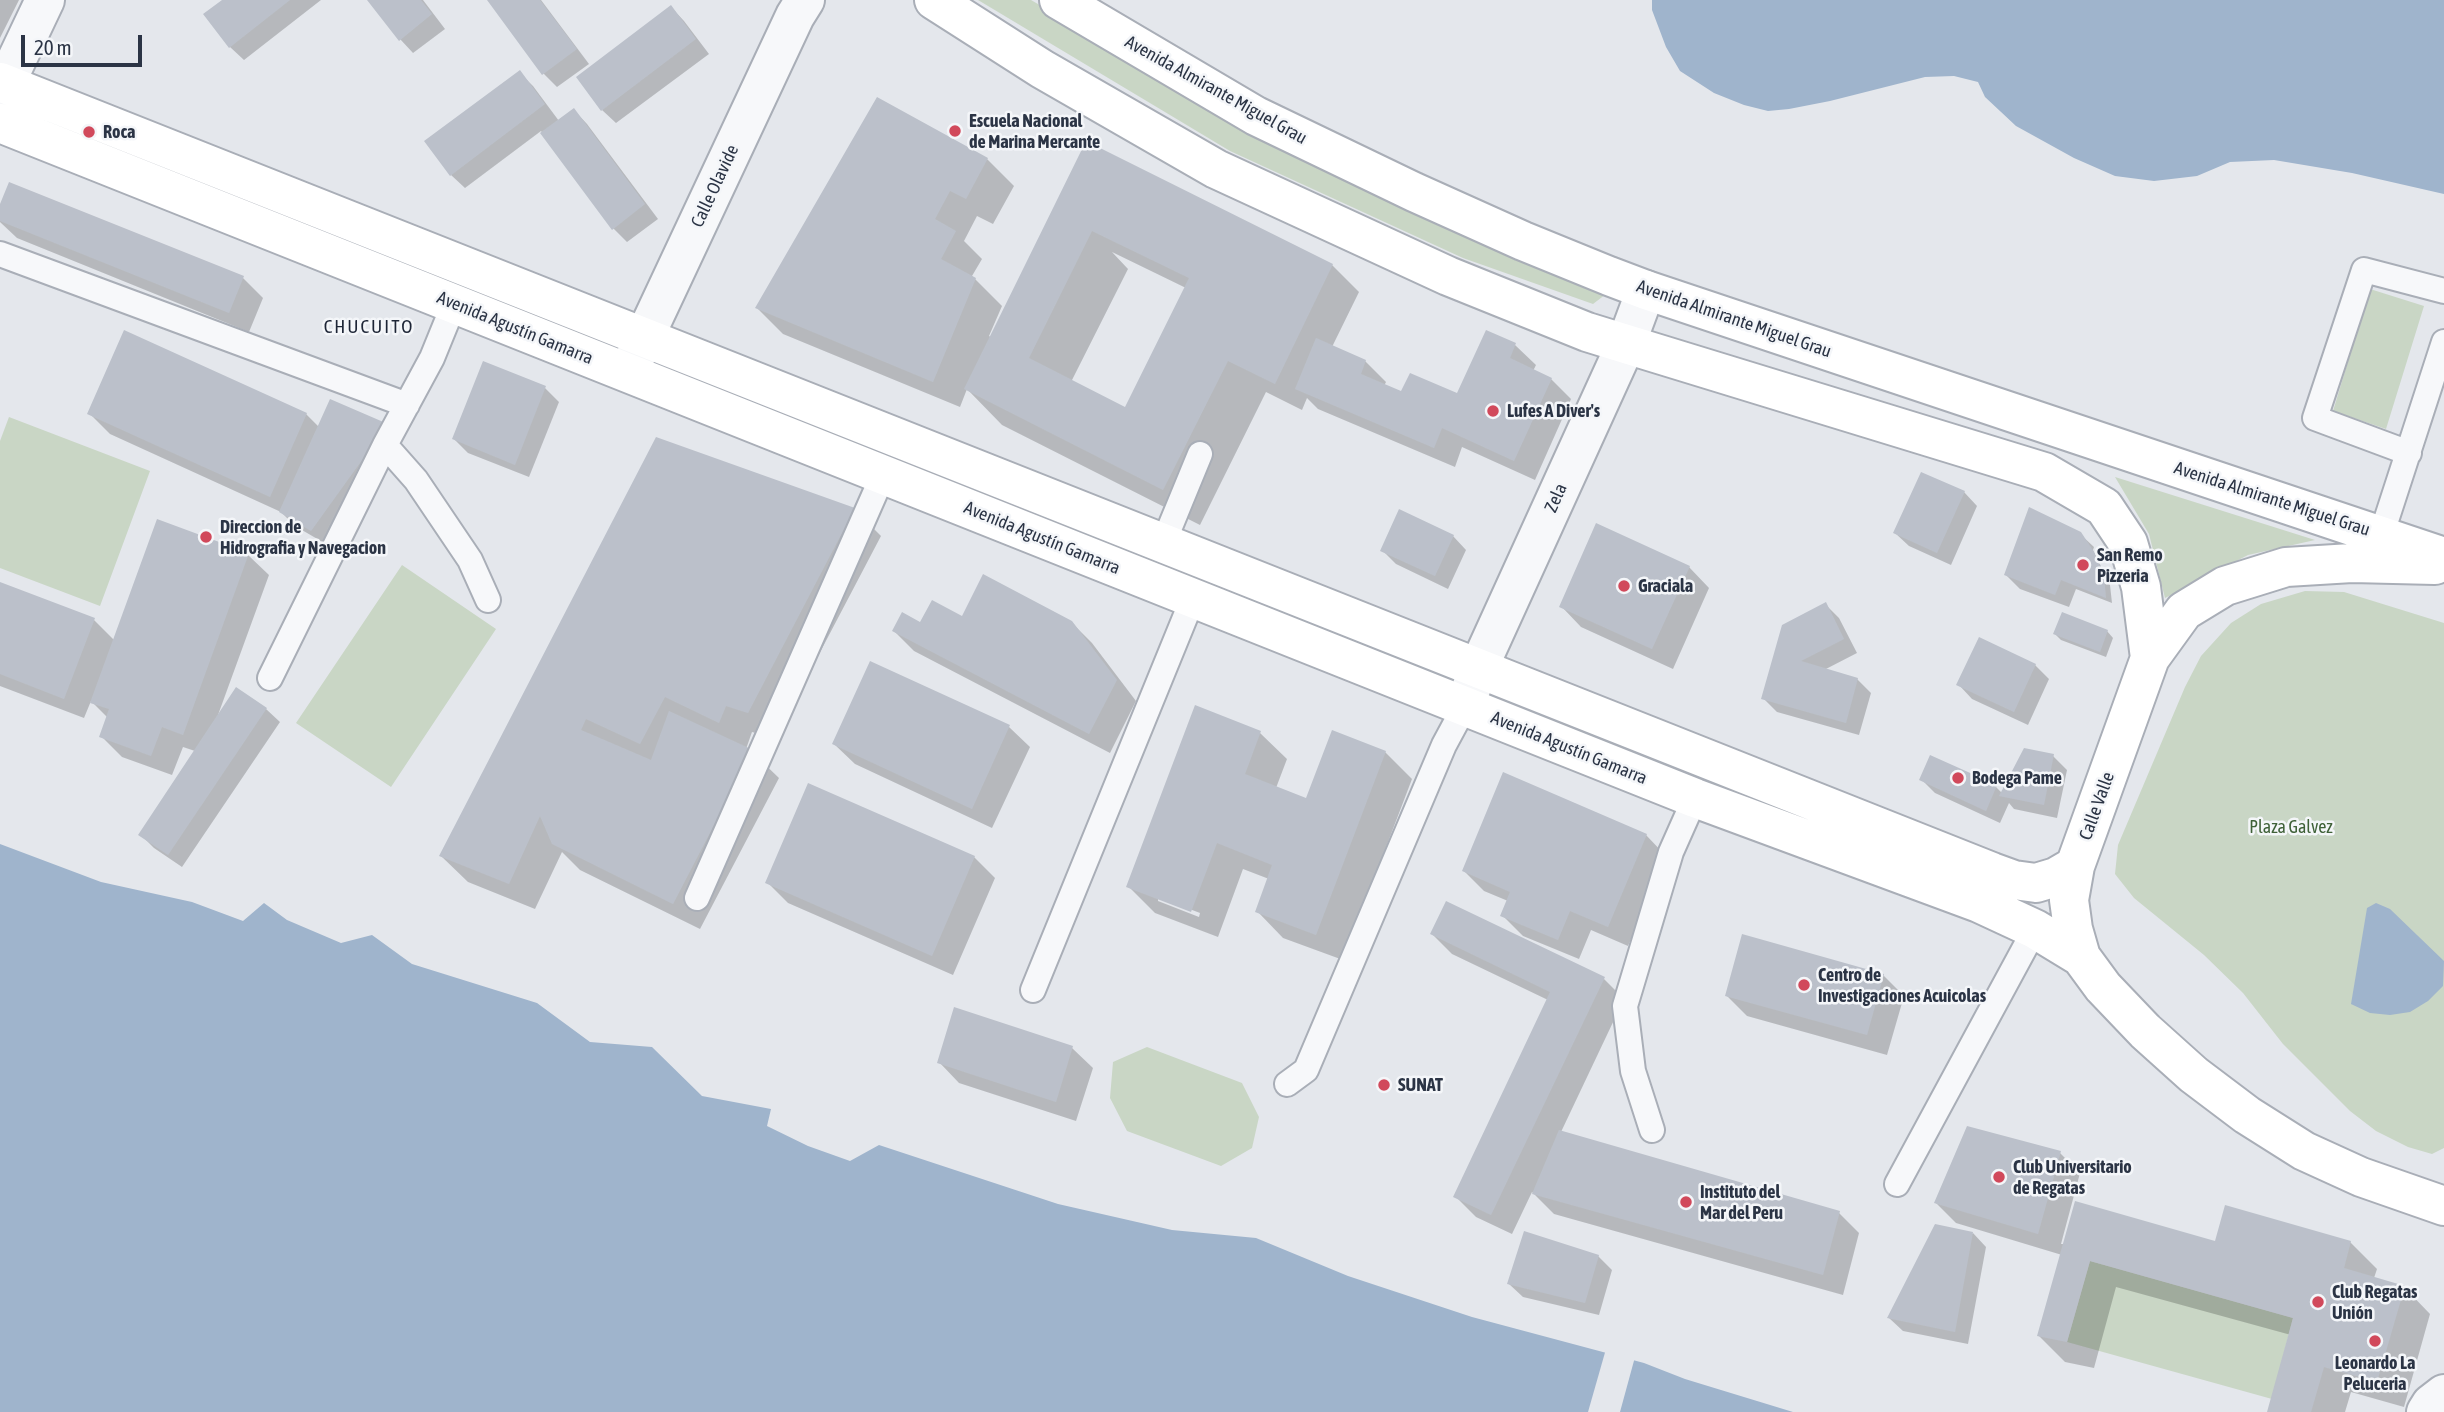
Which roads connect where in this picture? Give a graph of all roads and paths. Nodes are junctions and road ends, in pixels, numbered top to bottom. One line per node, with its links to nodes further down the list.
1 (45, 0): 5 (street)
2 (934, 0): 13 (main road)
3 (1059, 0): 8 (main road, Avenida Almirante Miguel Grau)
4 (788, 5): 11 (street, Calle Olavide)
5 (2, 87): 11 (main road)
6 (0, 123): 10 (main road, Avenida Agustín Gamarra)
7 (0, 254): 15 (lane)
8 (1646, 290): 13 (street, Zela); 20 (main road, Avenida Almirante Miguel Grau)
9 (2444, 292): 17 (lane)
10 (454, 304): 14 (main road, Avenida Agustín Gamarra); 15 (lane)
11 (644, 338): 14 (street, Calle Olavide); 21 (main road)
12 (2444, 342): 17 (lane)
13 (1626, 344): 26 (main road); 27 (street, Zela)
14 (628, 373): 19 (main road, Avenida Agustín Gamarra)
15 (407, 405): 16 (lane)
16 (384, 445): 25 (lane); 28 (lane)
17 (2409, 453): 20 (lane)
18 (1200, 454): 21 (lane)
19 (883, 475): 24 (main road, Avenida Agustín Gamarra); 32 (lane)
20 (2381, 536): 22 (main road, Avenida Almirante Miguel Grau)
21 (1163, 544): 27 (main road)
22 (2444, 557)
23 (2444, 565): 26 (main road)
24 (1193, 598): 29 (main road, Avenida Agustín Gamarra); 35 (lane)
25 (488, 600)
26 (2150, 658): 31 (main road, Calle Valle)
27 (1478, 669): 29 (street, Zela); 31 (main road)
28 (270, 678)
29 (1465, 706): 30 (main road, Avenida Agustín Gamarra); 36 (lane)
30 (1695, 798): 33 (main road, Avenida Agustín Gamarra); 37 (lane)
31 (2075, 866): 34 (main road, Calle Valle)
32 (697, 898)
33 (2035, 929): 34 (main road, Avenida Agustín Gamarra); 38 (lane)
34 (2081, 957): 39 (main road)
35 (1033, 990)
36 (1287, 1084)
37 (1652, 1130)
38 (1897, 1184)
39 (2444, 1206)
40 (2444, 1394): 41 (street)
41 (2426, 1412)

